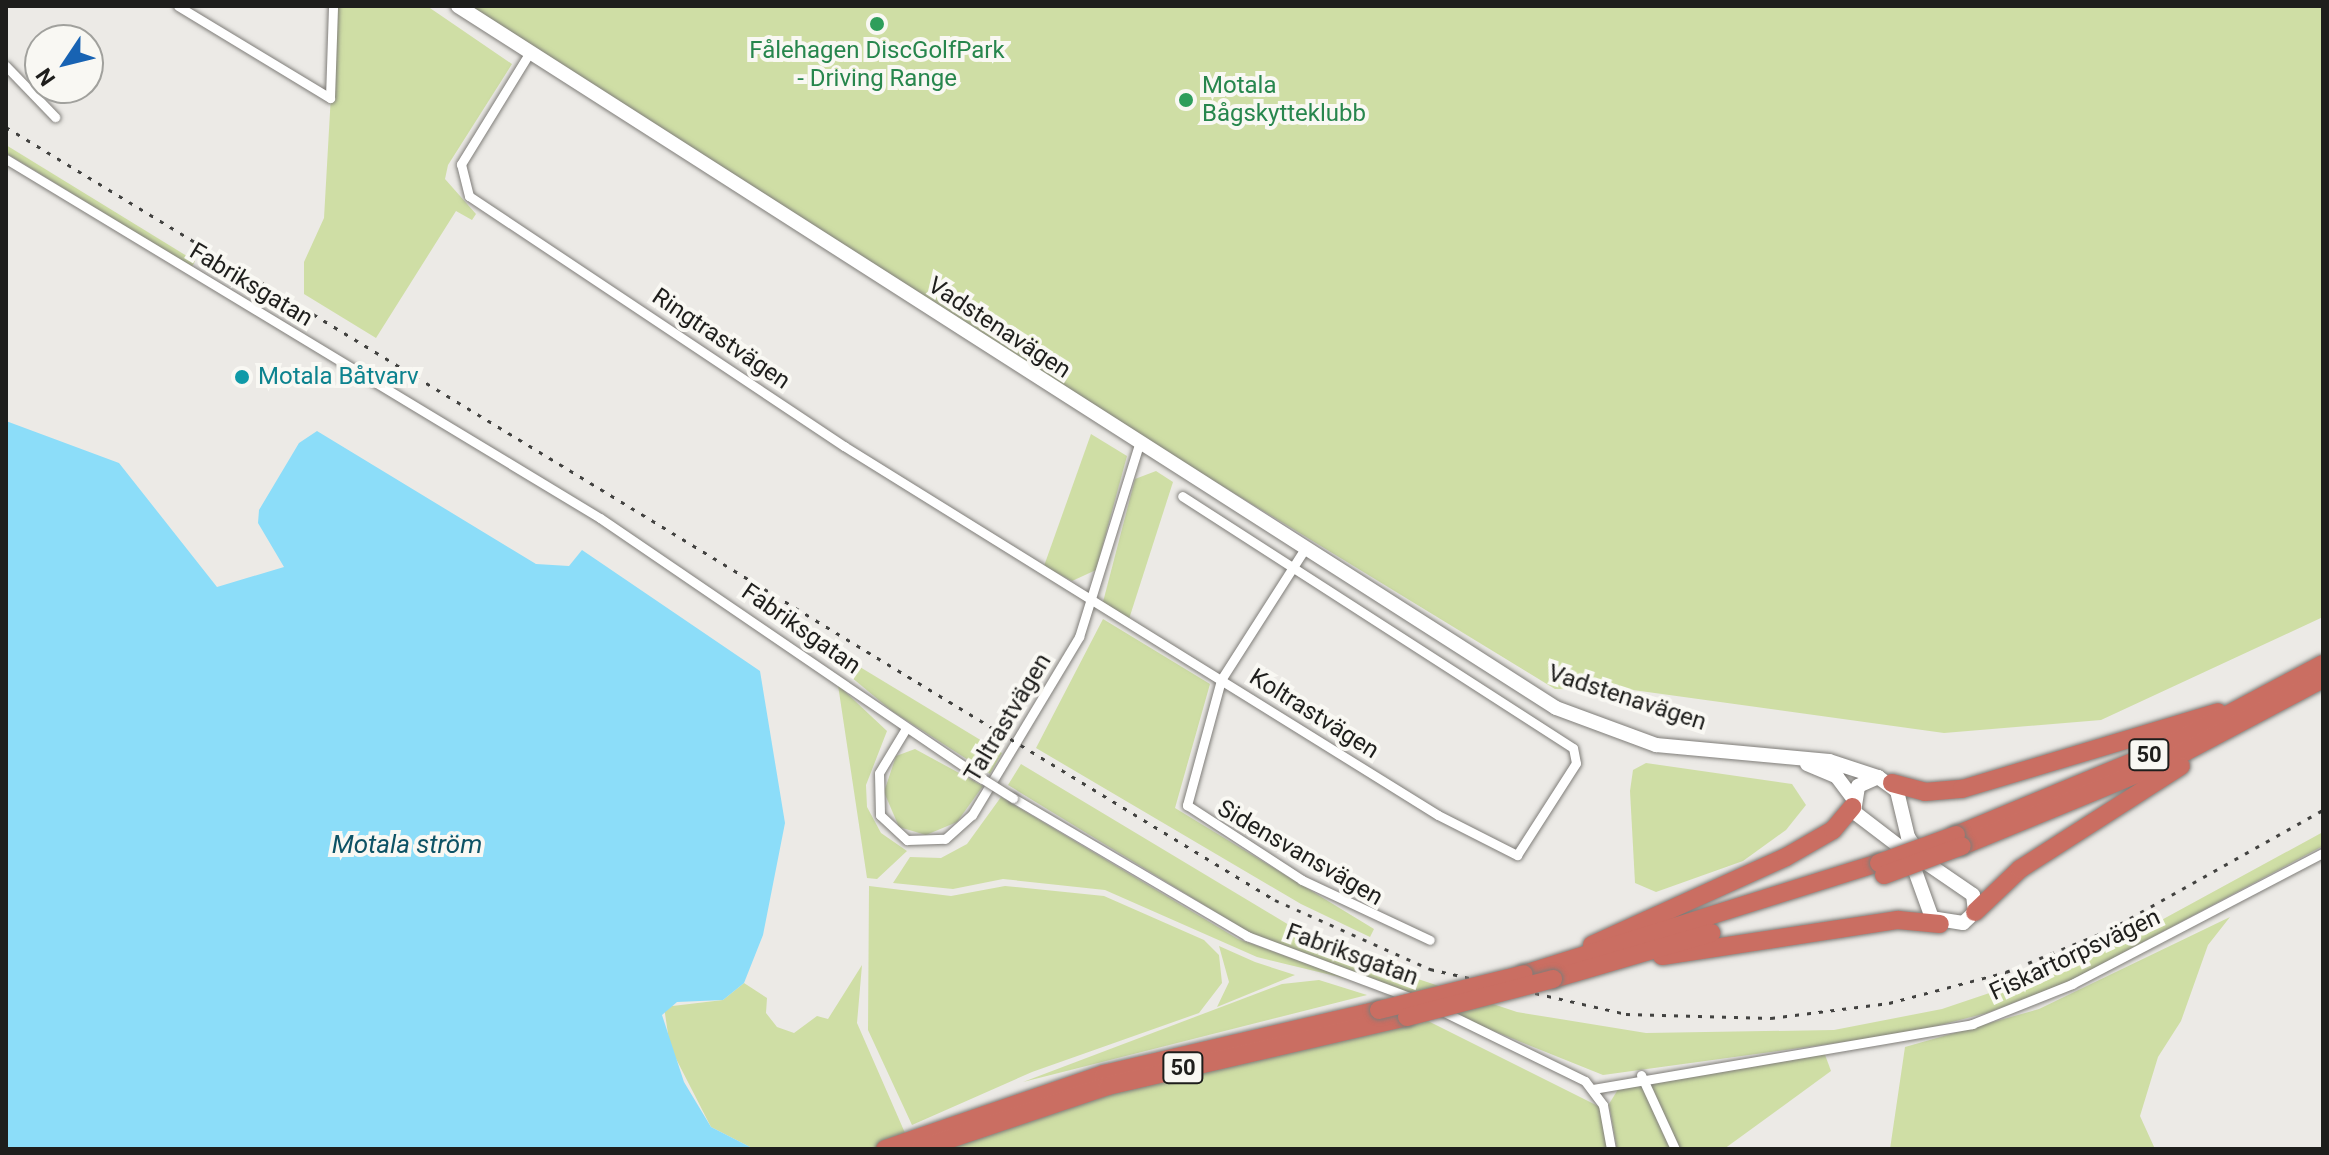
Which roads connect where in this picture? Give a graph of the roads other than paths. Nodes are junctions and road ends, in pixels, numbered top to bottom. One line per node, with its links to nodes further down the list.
1 (178, 6): 2 (street)
2 (333, 6)
3 (458, 6): 4 (main road, Vadstenavägen)
4 (530, 52): 8 (main road, Vadstenavägen); 12 (street, Ringtrastvägen)
5 (6, 66): 6 (street)
6 (55, 117)
7 (6, 159): 18 (street, Fabriksgatan)
8 (1139, 444): 10 (main road, Vadstenavägen); 12 (street, Taltrastvägen)
9 (1182, 496): 11 (street, Vadstenavägen)
10 (1304, 550): 11 (street, Sidensvansvägen); 19 (main road, Vadstenavägen)
11 (1293, 568): 15 (street, Sidensvansvägen); 24 (street, Vadstenavägen)
12 (1093, 601): 15 (street, Koltrastvägen); 18 (street, Taltrastvägen)
13 (2323, 664): 16 (highway, 50)
14 (2323, 679): 17 (highway, 50)
15 (1221, 680): 24 (street, Koltrastvägen); 28 (street, Sidensvansvägen)
16 (2274, 693): 20 (highway); 22 (highway, 50)
17 (2252, 719): 22 (highway, 50); 26 (highway)
18 (905, 730): 32 (street, Fabriksgatan, bridge)
19 (1796, 759): 20 (main road, Vadstenavägen); 21 (main road, Vadstenavägen)
20 (1885, 780): 21 (main road); 26 (main road)
21 (1852, 802): 27 (main road, Vadstenavägen); 30 (highway, 50)
22 (1959, 840): 25 (highway, 50, bridge)
23 (2323, 853): 31 (street, Fiskartorpsvägen)
24 (1517, 855)
25 (1882, 869): 29 (highway, 50); 30 (highway, 50)
26 (1975, 912): 27 (main road)
27 (1940, 924): 29 (highway)
28 (1430, 940)
29 (1634, 957): 33 (highway, 50, bridge)
30 (1524, 974): 33 (highway, 50, bridge)
31 (1641, 1075): 32 (street, Fiskartorpsvägen); 37 (street)
32 (1593, 1089): 36 (street)
33 (962, 1126): 34 (highway, 50); 35 (highway, 50)
34 (885, 1149)
35 (920, 1149)
36 (1611, 1149)
37 (1675, 1149)

